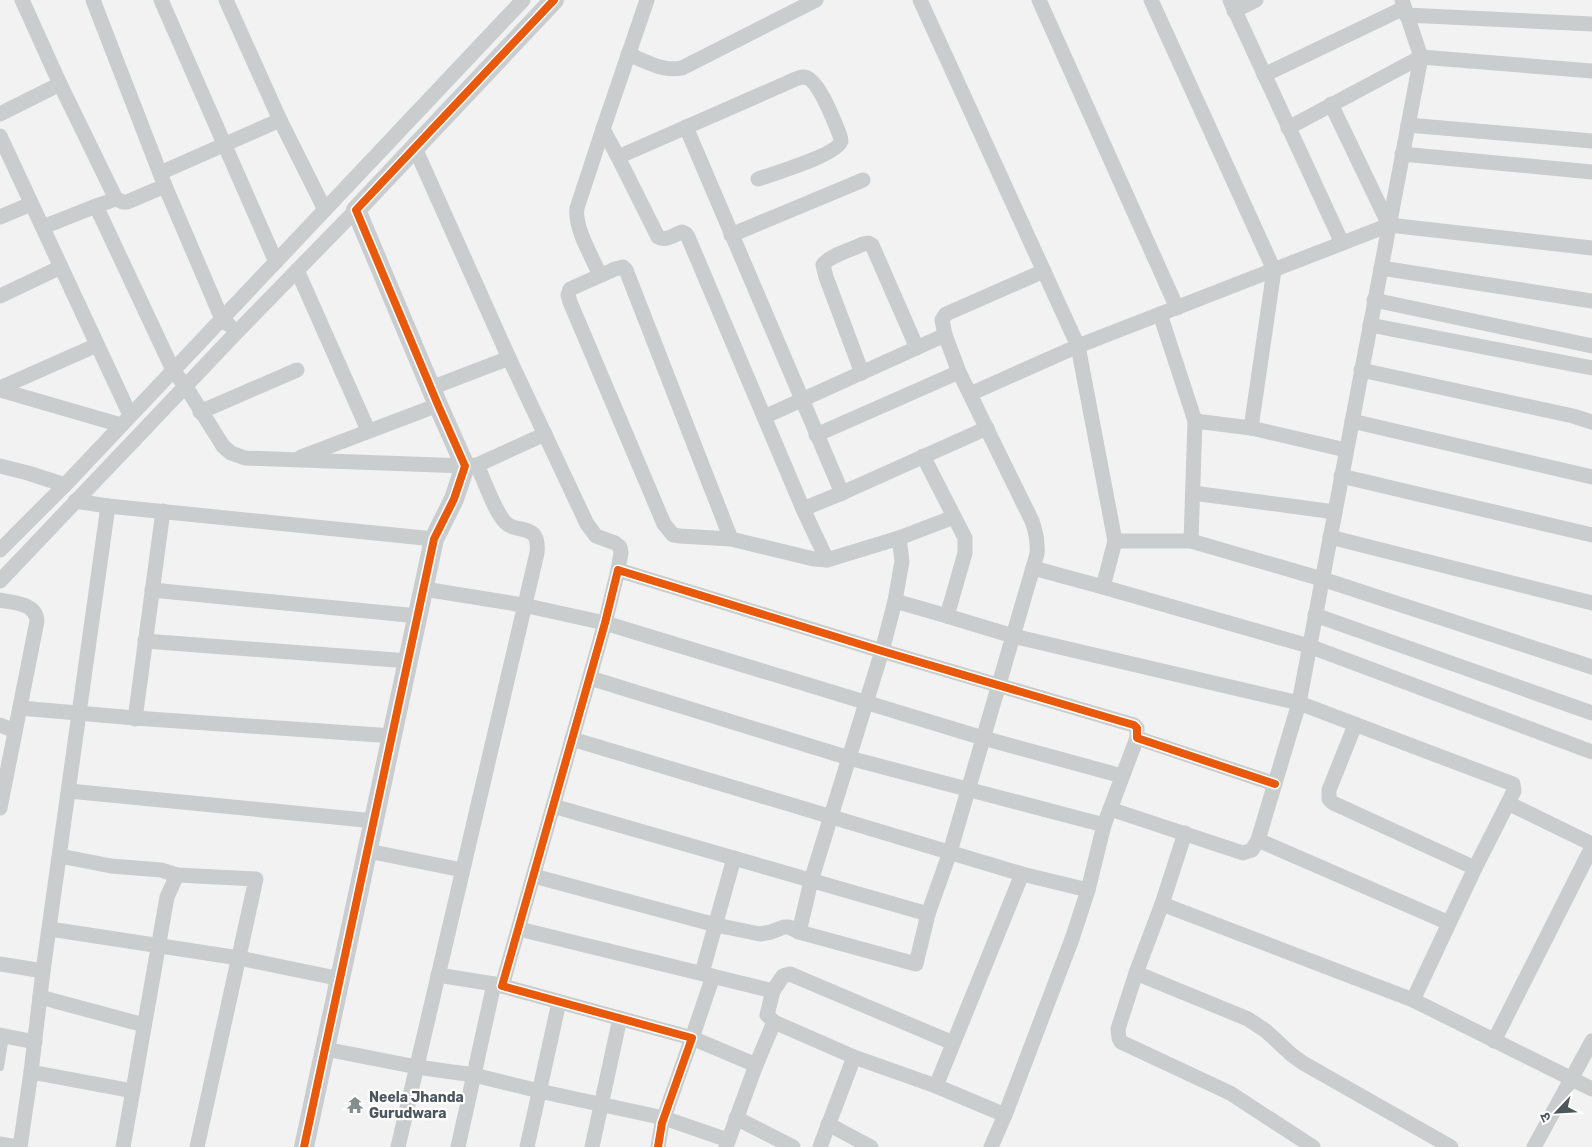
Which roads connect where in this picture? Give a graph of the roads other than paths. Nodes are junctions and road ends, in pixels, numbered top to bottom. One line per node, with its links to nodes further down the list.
1 (22, 0): 20 (street)
2 (93, 0): 37 (street)
3 (161, 0): 30 (street)
4 (226, 0): 23 (street)
5 (523, 0): 35 (street)
6 (554, 0): 31 (street)
7 (647, 0): 16 (street)
8 (816, 0): 16 (street)
9 (920, 0): 56 (street)
10 (1039, 0): 61 (street)
11 (1151, 0): 55 (street)
12 (1256, 0): 13 (street)
13 (1232, 5): 19 (street)
14 (1404, 7): 15 (street); 17 (street); 19 (street)
15 (1592, 24)
16 (628, 54): 27 (street)
17 (1420, 57): 18 (street); 21 (street); 24 (street)
18 (1592, 71)
19 (1264, 75): 26 (street)
20 (60, 84): 22 (street); 40 (street)
21 (1331, 104): 26 (street); 46 (street)
22 (0, 114)
23 (280, 120): 30 (street); 43 (street)
24 (1408, 124): 29 (street); 32 (street)
25 (686, 127): 33 (street); 36 (street); 48 (street)
26 (1288, 128): 49 (street)
27 (604, 129): 33 (street); 57 (street)
28 (0, 136): 41 (street)
29 (1592, 141)
30 (224, 146): 37 (street); 51 (street)
31 (415, 148): 39 (street); 70 (street)
32 (1402, 154): 34 (street); 46 (street)
33 (618, 157): 82 (street)
34 (1592, 172)
35 (355, 179): 39 (street); 43 (street)
36 (758, 179)
37 (163, 180): 40 (street); 64 (street)
38 (862, 180): 48 (street)
39 (371, 194): 44 (street)
40 (116, 199): 42 (street)
41 (32, 204): 45 (street); 47 (street)
42 (96, 206): 47 (street); 76 (street)
43 (325, 210): 51 (street)
44 (356, 210): 54 (street); 79 (street)
45 (0, 217)
46 (1389, 225): 49 (street); 50 (street); 53 (street)
47 (43, 227): 52 (street)
48 (731, 235): 80 (street)
49 (1342, 243): 55 (street)
50 (1592, 248)
51 (276, 262): 64 (street)
52 (61, 268): 58 (street); 66 (street)
53 (1381, 268): 59 (street); 60 (street)
54 (297, 270): 64 (street); 89 (street)
55 (1274, 270): 61 (street); 88 (street)
56 (1044, 271): 65 (street); 67 (street)
57 (600, 275): 112 (street); 112 (street)
58 (0, 296)
59 (1374, 300): 63 (street); 68 (street)
60 (1592, 301)
61 (1177, 308): 62 (street)
62 (1160, 314): 67 (street); 84 (street)
63 (1370, 325): 71 (street); 73 (street)
64 (229, 326): 76 (street); 76 (street)
65 (945, 335): 69 (street); 74 (street)
66 (97, 345): 77 (street); 83 (street)
67 (1078, 346): 78 (street); 113 (street)
68 (1592, 346)
69 (917, 348): 75 (street); 75 (street)
70 (509, 358): 79 (street); 90 (street)
71 (1592, 368)
72 (297, 370): 81 (street)
73 (1362, 370): 85 (street); 86 (street)
74 (959, 372): 78 (street); 91 (street)
75 (862, 373): 80 (street)
76 (180, 380): 81 (street); 83 (street); 102 (street)
77 (0, 389): 83 (street)
78 (970, 394): 87 (street)
79 (434, 396): 89 (street); 95 (street)
80 (801, 400): 82 (street); 91 (street)
81 (200, 412): 94 (street)
82 (764, 417): 104 (street)
83 (126, 420): 99 (street)
84 (1195, 421): 88 (street); 101 (street)
85 (1352, 421): 92 (street); 98 (street)
86 (1592, 422)
87 (987, 428): 93 (street); 117 (street)
88 (1251, 428): 92 (street)
89 (368, 430): 94 (street)
90 (545, 434): 95 (street); 118 (street)
91 (816, 436): 100 (street)
92 (1346, 450): 97 (street)
93 (923, 456): 100 (street); 107 (street)
94 (295, 459): 95 (street)
95 (471, 465): 111 (street); 127 (street)
96 (0, 466): 99 (street)
97 (1341, 476): 106 (street); 108 (street)
98 (1592, 477)
99 (65, 485): 115 (street)
100 (842, 493): 104 (street)
101 (1193, 493): 106 (street); 114 (street)
102 (75, 501): 103 (street); 120 (street)
103 (108, 506): 105 (street); 143 (street)
104 (803, 509): 116 (street)
105 (163, 511): 111 (street); 123 (street)
106 (1335, 512): 110 (street)
107 (954, 517): 109 (street); 130 (street)
108 (1592, 535)
109 (899, 538): 116 (street); 125 (street)
110 (1330, 538): 119 (street); 126 (street)
111 (434, 539): 122 (street)
112 (731, 539): 116 (street)
113 (1115, 541): 114 (street); 121 (street)
114 (1192, 541): 119 (street)
115 (2, 545)
116 (826, 560)
117 (1033, 568): 121 (street); 132 (street)
118 (618, 570): 131 (street); 135 (street)
119 (1322, 579): 128 (street); 137 (street)
120 (0, 581)
121 (1103, 587): 134 (street)
122 (424, 589): 127 (street); 129 (street)
123 (152, 590): 129 (street); 133 (street)
124 (0, 600): 142 (street)
125 (895, 601): 130 (street); 135 (street)
126 (1592, 603)
127 (523, 605): 131 (street); 174 (street)
128 (1315, 614): 134 (street); 144 (street)
129 (418, 616): 136 (street)
130 (947, 616): 132 (street)
131 (605, 623): 138 (street); 140 (street)
132 (1013, 636): 139 (street); 141 (street)
133 (145, 641): 136 (street); 145 (street)
134 (1309, 646): 141 (street); 153 (street)
135 (882, 650): 139 (street); 140 (street)
136 (409, 661): 149 (street)
137 (1592, 667)
138 (590, 678): 152 (street); 154 (street)
139 (999, 684): 150 (street); 151 (street)
140 (865, 702): 150 (street); 154 (street)
141 (1299, 703): 147 (street); 156 (street)
142 (20, 708): 143 (street); 148 (street)
143 (79, 713): 145 (street); 158 (street)
144 (1592, 713)
145 (135, 719): 149 (street)
146 (0, 725): 148 (street)
147 (1355, 725): 159 (street); 173 (street)
148 (15, 731): 161 (street)
149 (393, 736): 164 (street)
150 (983, 738): 155 (street); 157 (street)
151 (1137, 738): 155 (street); 156 (street)
152 (572, 739): 160 (street); 163 (street)
153 (1592, 752)
154 (849, 758): 157 (street); 163 (street)
155 (1122, 776): 162 (street)
156 (1274, 784): 167 (street)
157 (968, 789): 165 (street); 170 (street)
158 (69, 790): 164 (street); 171 (street)
159 (1508, 804): 168 (street); 173 (street)
160 (553, 806): 172 (street); 177 (street)
161 (0, 807)
162 (1110, 809): 165 (street); 166 (street)
163 (832, 816): 170 (street); 178 (street)
164 (375, 821): 169 (street)
165 (1104, 825): 179 (street)
166 (1186, 833): 167 (street); 180 (street)
167 (1258, 840): 182 (street)
168 (1592, 845): 205 (street)
169 (368, 851): 174 (street); 194 (street)
170 (950, 852): 175 (street); 181 (street)
171 (60, 856): 176 (street); 184 (street)
172 (734, 858): 178 (street); 183 (street)
173 (1475, 868): 182 (street)
174 (462, 870): 193 (street)
175 (1022, 874): 179 (street); 208 (street)
176 (177, 875): 187 (street); 188 (street)
177 (534, 876): 183 (street); 185 (street)
178 (811, 881): 181 (street); 186 (street)
179 (1088, 890): 222 (street)
180 (1162, 904): 191 (street); 198 (street)
181 (928, 914): 186 (street)
182 (1450, 923): 198 (street)
183 (716, 925): 186 (street); 192 (street)
184 (50, 929): 187 (street); 190 (street)
185 (518, 929): 192 (street); 195 (street)
186 (799, 932)
187 (159, 945): 188 (street); 202 (street)
188 (239, 958): 194 (street); 230 (street)
189 (0, 964): 190 (street)
190 (44, 972): 197 (street)
191 (1136, 973): 241 (street); 242 (street)
192 (708, 974): 196 (street); 204 (street)
193 (438, 975): 195 (street); 213 (street)
194 (341, 979): 209 (street)
195 (498, 985): 199 (street); 215 (street)
196 (773, 991): 201 (street); 208 (street)
197 (40, 997): 202 (street); 207 (street)
198 (1413, 1000): 205 (street)
199 (559, 1002): 200 (street); 220 (street)
200 (620, 1018): 204 (street); 221 (street)
201 (774, 1022): 210 (street); 211 (street)
202 (144, 1024): 219 (street)
203 (2, 1036): 207 (street); 212 (lane)
204 (692, 1038): 211 (street); 223 (street)
205 (1494, 1040): 216 (street)
206 (1592, 1041): 216 (street)
207 (35, 1042): 214 (street)
208 (953, 1043): 217 (street)
209 (326, 1049): 213 (street); 231 (street)
210 (854, 1057): 217 (street); 225 (street)
211 (756, 1065): 224 (street)
212 (0, 1067)
213 (417, 1067): 215 (street); 232 (street)
214 (31, 1072): 219 (street); 228 (street)
215 (474, 1075): 220 (street); 233 (street)
216 (1572, 1079): 218 (street); 243 (street)
217 (936, 1086): 222 (street)
218 (1592, 1089)
219 (133, 1091): 229 (street)
220 (539, 1092): 221 (street); 234 (street)
221 (601, 1104): 223 (street); 235 (street)
222 (1005, 1115): 240 (street)
223 (664, 1118): 227 (street); 236 (street)
224 (736, 1118): 227 (street); 237 (street)
225 (828, 1124): 238 (street); 239 (street)
226 (0, 1144): 228 (street)
227 (727, 1144)
228 (18, 1147)
229 (123, 1147)
230 (197, 1147)
231 (304, 1147)
232 (398, 1147)
233 (458, 1147)
234 (527, 1147)
235 (592, 1147)
236 (658, 1147)
237 (793, 1147)
238 (820, 1147)
239 (871, 1147)
240 (990, 1147)
241 (1314, 1147)
242 (1451, 1147)
243 (1534, 1147)

